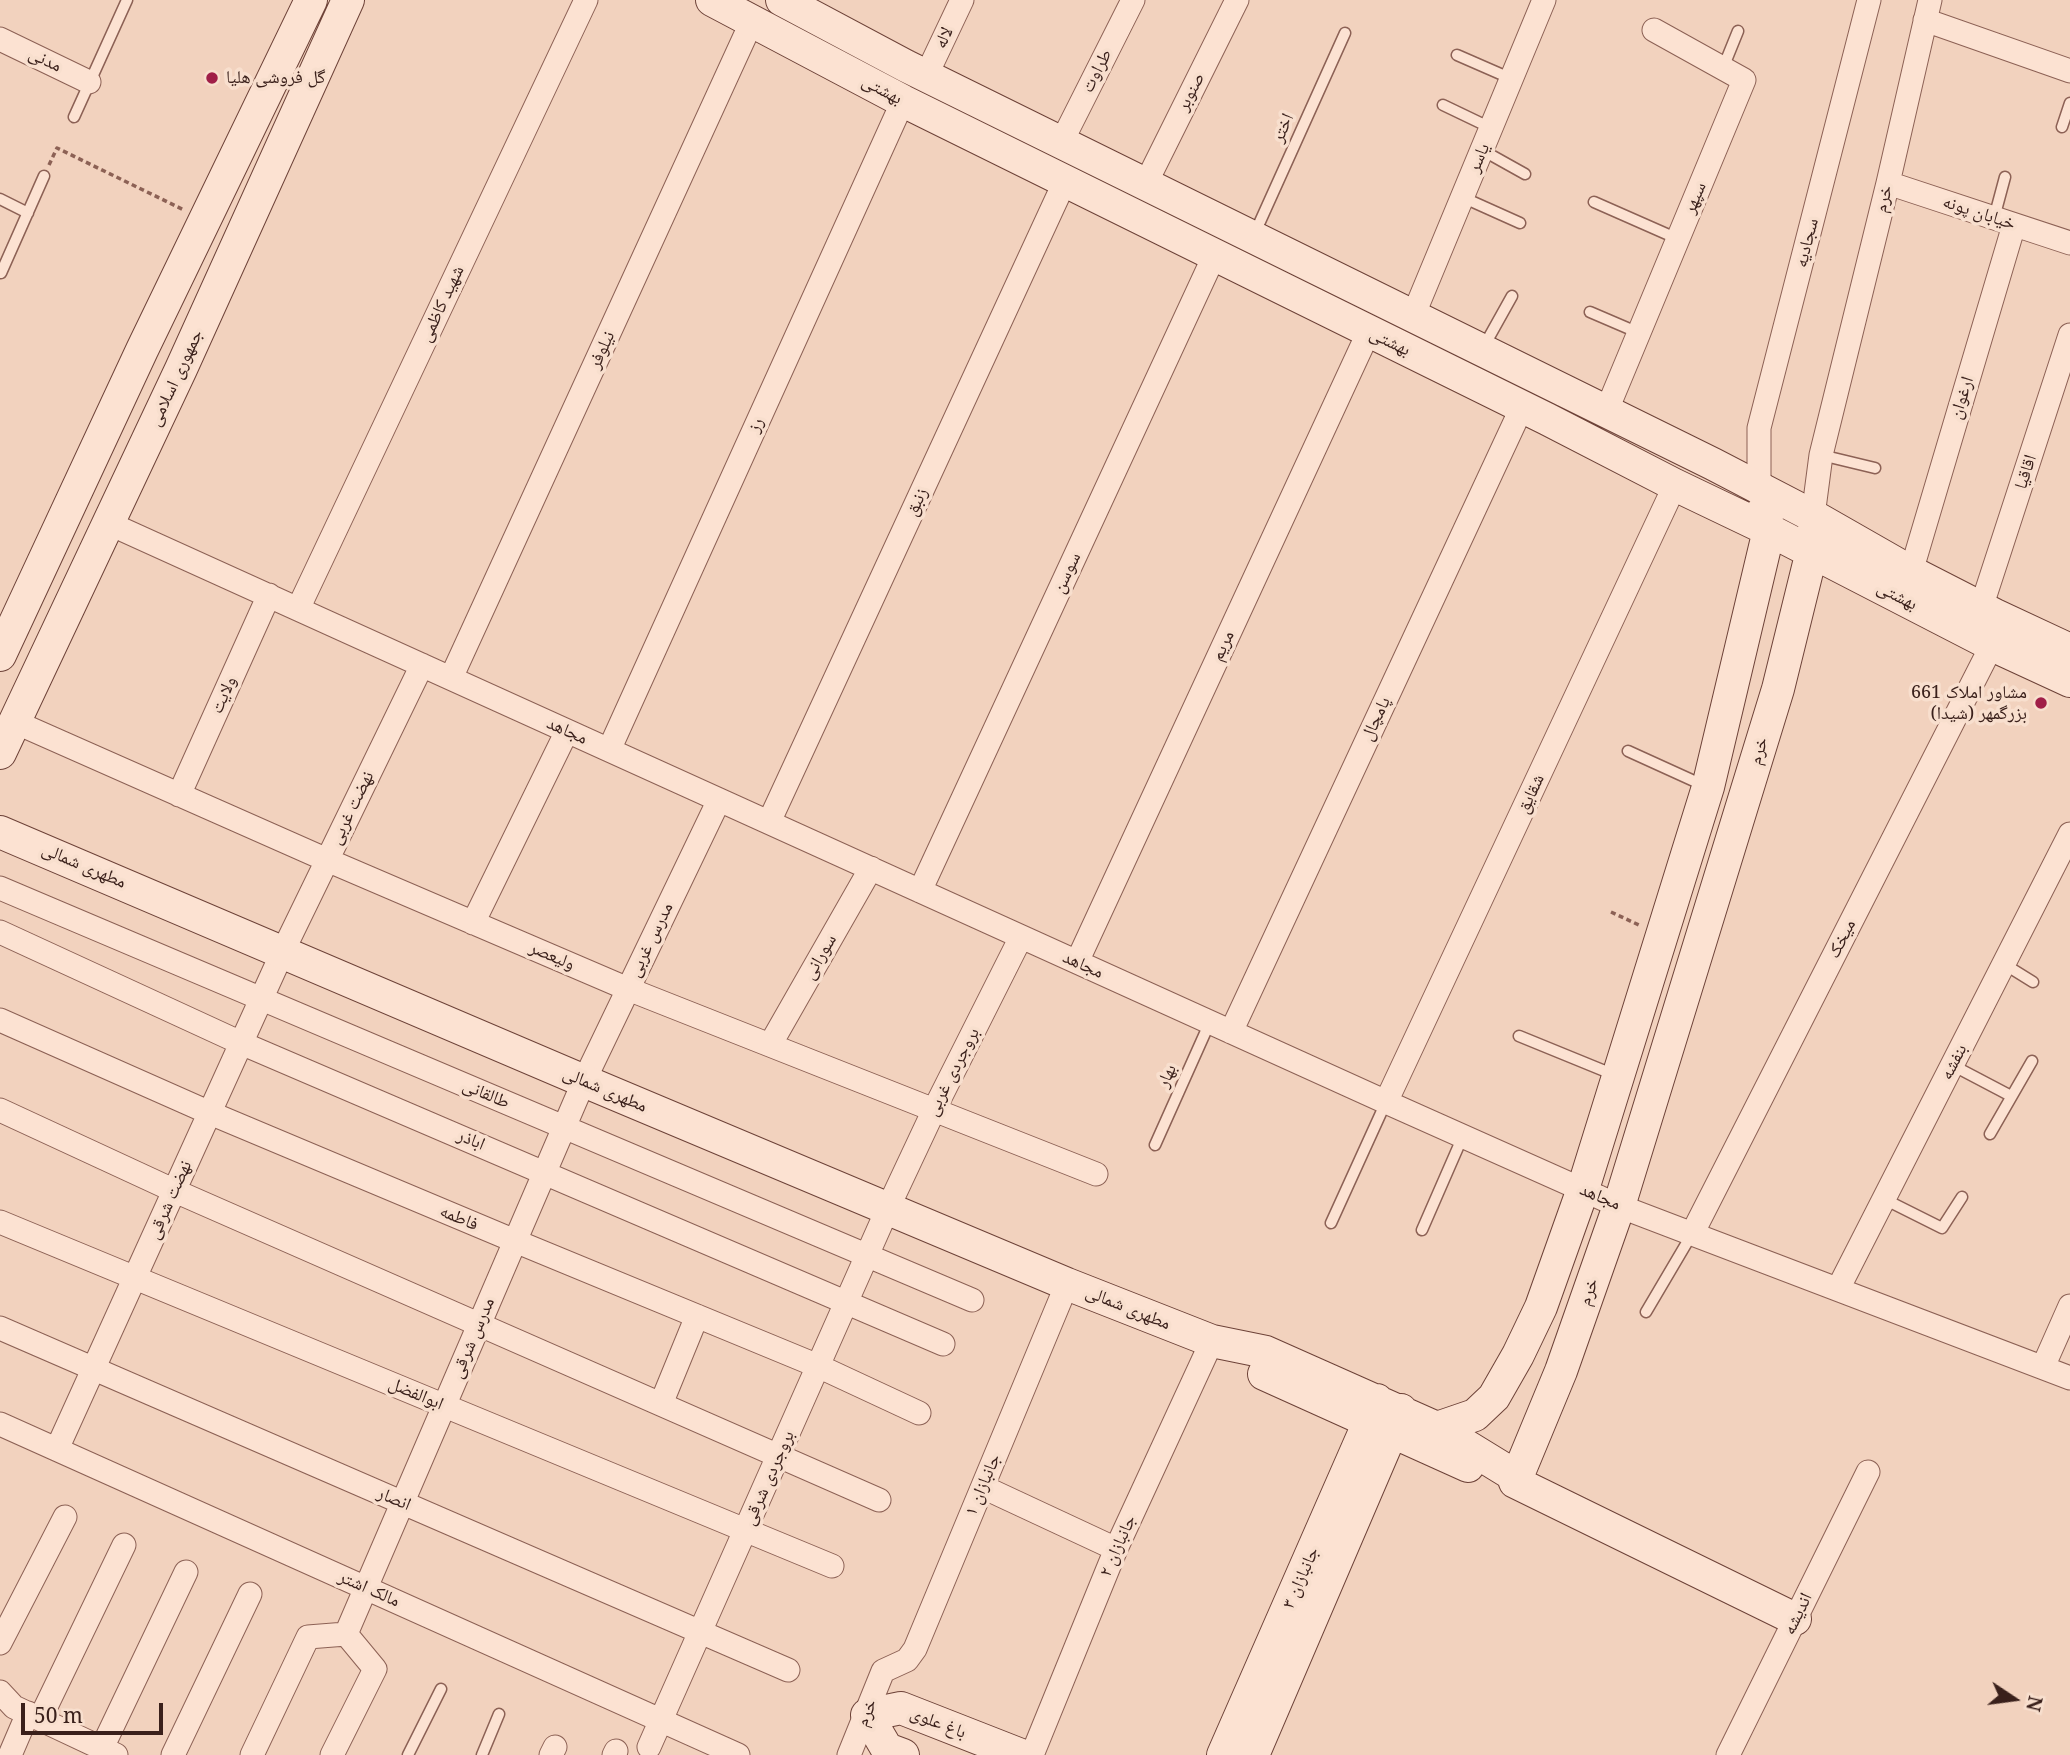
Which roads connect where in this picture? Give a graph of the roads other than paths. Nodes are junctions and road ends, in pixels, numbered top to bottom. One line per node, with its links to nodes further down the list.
1 (127, 0): 23 (lane)
2 (311, 0): 55 (street)
3 (348, 0): 57 (street, جمهوری اسلامی)
4 (586, 0): 71 (street, شهید کاظمی)
5 (712, 0): 13 (street, بهشتی)
6 (962, 0): 21 (street, لاله)
7 (1133, 0): 30 (street, طراوت)
8 (1237, 0): 37 (street, صنوبر)
9 (1544, 0): 22 (street, یاسر)
10 (788, 1): 21 (street, بهشتی)
11 (1867, 1): 63 (street, سجادیه)
12 (1927, 10): 20 (street); 36 (street, خرم)
13 (752, 21): 24 (street, بهشتی); 76 (street, نیلوفر)
14 (1654, 30): 19 (street, سپهر)
15 (1738, 31): 19 (lane)
16 (1345, 33): 44 (lane, اختر)
17 (0, 39): 23 (street, مدنی)
18 (1457, 55): 22 (lane)
19 (1723, 68): 45 (street, سپهر)
20 (2070, 71)
21 (926, 76): 30 (street, بهشتی)
22 (1512, 79): 29 (street, یاسر)
23 (89, 82): 27 (lane)
24 (903, 101): 35 (street, بهشتی); 80 (street, رز)
25 (2070, 103): 28 (lane)
26 (1443, 104): 29 (lane)
27 (74, 117)
28 (2062, 127)
29 (1491, 128): 31 (street, یاسر)
30 (1060, 143): 37 (street, بهشتی)
31 (1482, 150): 32 (lane); 38 (street, یاسر)
32 (1525, 174)
33 (44, 176): 41 (lane)
34 (2005, 177): 42 (lane)
35 (1065, 181): 47 (street, بهشتی); 86 (street, زنبق)
36 (1888, 183): 42 (street, خیابان پونه); 60 (street, خرم)
37 (1145, 185): 44 (street, بهشتی)
38 (1462, 197): 43 (lane); 51 (street, یاسر)
39 (0, 199): 41 (lane)
40 (1594, 202): 45 (lane)
41 (28, 213): 48 (lane)
42 (2004, 221): 46 (street, خیابان پونه); 68 (street, ارغوان)
43 (1520, 223)
44 (1253, 237): 51 (street, بهشتی)
45 (1678, 239): 53 (street, سپهر)
46 (2070, 243)
47 (1215, 254): 52 (street, بهشتی); 92 (street, سوسن)
48 (1, 273)
49 (1512, 296): 56 (lane)
50 (1590, 312): 53 (lane)
51 (1413, 316): 56 (street, بهشتی)
52 (1369, 331): 58 (street, بهشتی); 97 (street, مریم)
53 (1639, 333): 59 (street, سپهر)
54 (2070, 335): 70 (street, اقاقیا)
55 (142, 350): 57 (street); 74 (street)
56 (1481, 350): 59 (street, بهشتی)
57 (181, 369): 65 (street, جمهوری اسلامی)
58 (1522, 407): 62 (street, بهشتی); 103 (street, پامچال)
59 (1606, 412): 63 (street, بهشتی)
60 (1821, 455): 61 (lane); 64 (street, خرم)
61 (1875, 468)
62 (1675, 485): 66 (street, بهشتی); 112 (street, شقایق)
63 (1759, 487): 64 (street, بهشتی); 66 (street)
64 (1813, 516): 67 (street, خرم); 68 (street, بهشتی)
65 (108, 523): 69 (street, مجاهد); 78 (street, جمهوری اسلامی)
66 (1769, 530): 67 (street, بهشتی); 83 (street)
67 (1812, 551): 72 (street, بهشتی); 126 (street, خرم)
68 (1911, 572): 70 (street, بهشتی)
69 (269, 596): 71 (street, مجاهد); 84 (street, ولایت)
70 (1981, 608): 73 (street, بهشتی)
71 (298, 609): 75 (street, مجاهد)
72 (1992, 645): 77 (street, بهشتی); 131 (street, میخک)
73 (2070, 650)
74 (0, 655)
75 (422, 665): 76 (street, مجاهد); 89 (street, نهضت غربی)
76 (451, 678): 79 (street, مجاهد)
77 (2070, 681)
78 (15, 722): 82 (street, جمهوری اسلامی); 84 (street, ولیعصر)
79 (567, 731): 80 (street, مجاهد); 93 (street)
80 (609, 750): 85 (street, مجاهد)
81 (1628, 751): 83 (lane)
82 (0, 753)
83 (1708, 788): 109 (street)
84 (179, 795): 89 (street, ولیعصر)
85 (719, 800): 86 (street, مجاهد); 100 (street, مدرس غربی)
86 (769, 822): 90 (street, مجاهد)
87 (0, 832): 96 (street, مطهری شمالی)
88 (2070, 834): 98 (street, بنفشه)
89 (327, 860): 93 (street, ولیعصر); 96 (street, نهضت غربی)
90 (871, 868): 92 (street, مجاهد); 106 (street, سورانی)
91 (0, 888): 101 (street, طالقانی)
92 (920, 891): 95 (street, مجاهد)
93 (473, 923): 100 (street, ولیعصر)
94 (0, 932): 105 (street, اباذر)
95 (1021, 937): 97 (street, مجاهد); 114 (street, بروجردی غربی)
96 (283, 951): 101 (street, نهضت شرقی); 110 (street, مطهری شمالی)
97 (1077, 962): 103 (street, مجاهد)
98 (2004, 964): 99 (lane); 108 (street, بنفشه)
99 (2033, 982)
100 (628, 989): 106 (street, ولیعصر); 110 (street, مدرس غربی)
101 (261, 999): 105 (street, نهضت شرقی); 116 (street, طالقانی)
102 (0, 1020): 115 (street, فاطمه)
103 (1220, 1027): 112 (street, مجاهد); 119 (lane, بهار)
104 (1519, 1036): 109 (lane)
105 (242, 1043): 115 (street, نهضت شرقی); 120 (street, اباذر)
106 (770, 1045): 114 (street, ولیعصر)
107 (2032, 1061): 111 (lane)
108 (1952, 1065): 111 (lane); 125 (street, بنفشه)
109 (1618, 1076): 122 (street)
110 (584, 1081): 116 (street, مدرس شرقی); 127 (street, مطهری شمالی)
111 (2011, 1096): 117 (lane)
112 (1386, 1102): 118 (street, مجاهد); 129 (lane)
113 (0, 1110): 123 (street)
114 (934, 1110): 121 (street, ولیعصر); 127 (street, بروجردی غربی)
115 (210, 1113): 123 (street, نهضت شرقی); 132 (street, فاطمه)
116 (564, 1127): 120 (street, مدرس شرقی); 133 (street, طالقانی)
117 (1990, 1134)
118 (1463, 1136): 122 (street, مجاهد); 130 (lane)
119 (1155, 1145)
120 (545, 1172): 132 (street, مدرس شرقی); 138 (street, اباذر)
121 (1096, 1174)
122 (1583, 1189): 126 (street, مجاهد); 155 (street)
123 (175, 1191): 134 (street, نهضت شرقی); 142 (street)
124 (1962, 1197): 125 (lane)
125 (1884, 1199): 136 (street, بنفشه)
126 (1619, 1206): 131 (street, مجاهد); 159 (street, خرم)
127 (888, 1209): 133 (street, بروجردی شرقی); 135 (street, مطهری شمالی)
128 (0, 1222): 134 (street, ابوالفضل)
129 (1331, 1223)
130 (1422, 1230)
131 (1692, 1234): 136 (street, مجاهد); 140 (lane)
132 (515, 1241): 141 (street, فاطمه); 142 (street, مدرس شرقی)
133 (867, 1256): 137 (street, طالقانی); 138 (street, بروجردی شرقی)
134 (135, 1278): 148 (street, نهضت شرقی); 151 (street, ابوالفضل)
135 (1067, 1284): 144 (street, مطهری شمالی); 160 (street, جانبازان ۱)
136 (1838, 1289): 147 (street, مجاهد)
137 (972, 1300)
138 (846, 1302): 145 (street, اباذر); 146 (street, بروجردی شرقی)
139 (2070, 1306): 147 (street)
140 (1646, 1312)
141 (697, 1316): 146 (street, فاطمه); 150 (street)
142 (479, 1325): 150 (street); 151 (street, مدرس شرقی)
143 (0, 1328): 148 (street, انصار)
144 (1212, 1341): 153 (street, مطهری شمالی); 167 (street, جانبازان ۲)
145 (943, 1344)
146 (818, 1366): 152 (street, فاطمه); 157 (street, بروجردی شرقی)
147 (2043, 1367): 149 (street, مجاهد)
148 (94, 1369): 156 (street, نهضت شرقی); 162 (street, انصار)
149 (2070, 1377)
150 (661, 1404): 157 (street)
151 (444, 1406): 162 (street, مدرس شرقی); 165 (street, ابوالفضل)
152 (919, 1413)
153 (1384, 1416): 155 (street, مطهری شمالی); 159 (street, مطهری شمالی); 163 (street, جانبازان ۳)
154 (0, 1424): 156 (street, مالک اشتر)
155 (1437, 1428): 159 (street, مطهری شمالی)
156 (57, 1449): 170 (street, مالک اشتر)
157 (778, 1456): 161 (street); 165 (street, بروجردی شرقی)
158 (1868, 1472): 172 (street, اندیشه)
159 (1515, 1482): 172 (street)
160 (982, 1486): 167 (street); 177 (street, جانبازان ۱)
161 (879, 1500)
162 (402, 1503): 170 (street, مدرس شرقی); 174 (street, انصار)
163 (1344, 1511): 197 (street, جانبازان ۳); 198 (street, جانبازان ۳)
164 (65, 1517): 173 (street)
165 (745, 1531): 168 (street, ابوالفضل); 174 (street, بروجردی شرقی)
166 (124, 1545): 182 (street)
167 (1116, 1549): 196 (street, جانبازان ۲)
168 (832, 1566)
169 (187, 1572): 185 (street)
170 (366, 1588): 175 (street, مدرس شرقی); 183 (street, مالک اشتر)
171 (250, 1594): 187 (street)
172 (1795, 1619): 199 (street, اندیشه)
173 (3, 1629)
174 (700, 1632): 176 (street, انصار); 183 (street, بروجردی شرقی)
175 (346, 1634): 188 (street); 189 (street)
176 (788, 1670)
177 (883, 1671): 181 (street, خرم)
178 (441, 1689): 190 (lane)
179 (0, 1692): 182 (street)
180 (499, 1714): 191 (lane)
181 (867, 1715): 193 (street, خرم); 194 (street); 195 (street, باغ علوی)
182 (34, 1716): 185 (street); 186 (street)
183 (661, 1720): 184 (street, بروجردی شرقی); 192 (street, مالک اشتر)
184 (649, 1747)
185 (109, 1752)
186 (10, 1755)
187 (173, 1755)
188 (252, 1755)
189 (332, 1755)
190 (408, 1755)
191 (482, 1755)
192 (738, 1755)
193 (849, 1755)
194 (903, 1755)
195 (1021, 1755)
196 (1032, 1755)
197 (1223, 1755)
198 (1253, 1755)
199 (1728, 1755)

